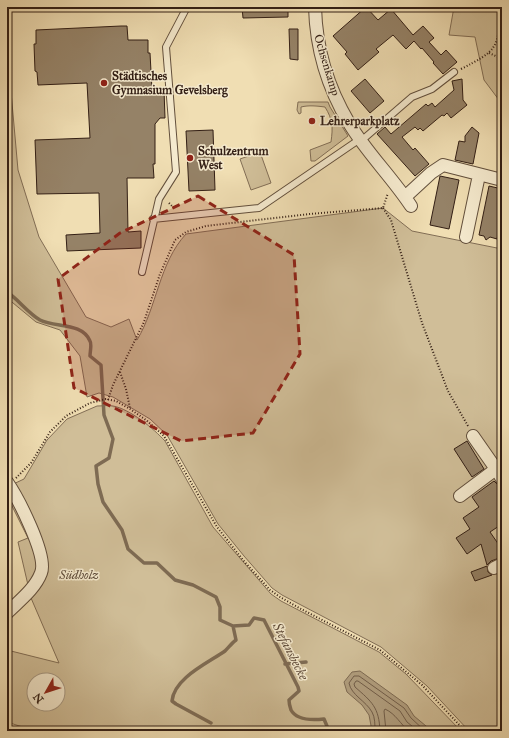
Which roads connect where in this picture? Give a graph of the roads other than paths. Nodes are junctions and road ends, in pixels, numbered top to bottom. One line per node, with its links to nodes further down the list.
1 (188, 7): 7 (lane)
2 (314, 7): 4 (street, Ochsenkamp)
3 (454, 72): 4 (lane)
4 (360, 140): 5 (street, Ochsenkamp); 7 (lane)
5 (479, 175): 6 (street, Ochsenkamp); 8 (street)
6 (502, 180)
7 (153, 219): 9 (lane)
8 (466, 237)
9 (142, 272)
10 (473, 436): 11 (street)
11 (499, 474): 13 (street)
12 (8, 483): 14 (street)
13 (460, 496)
14 (7, 612)

